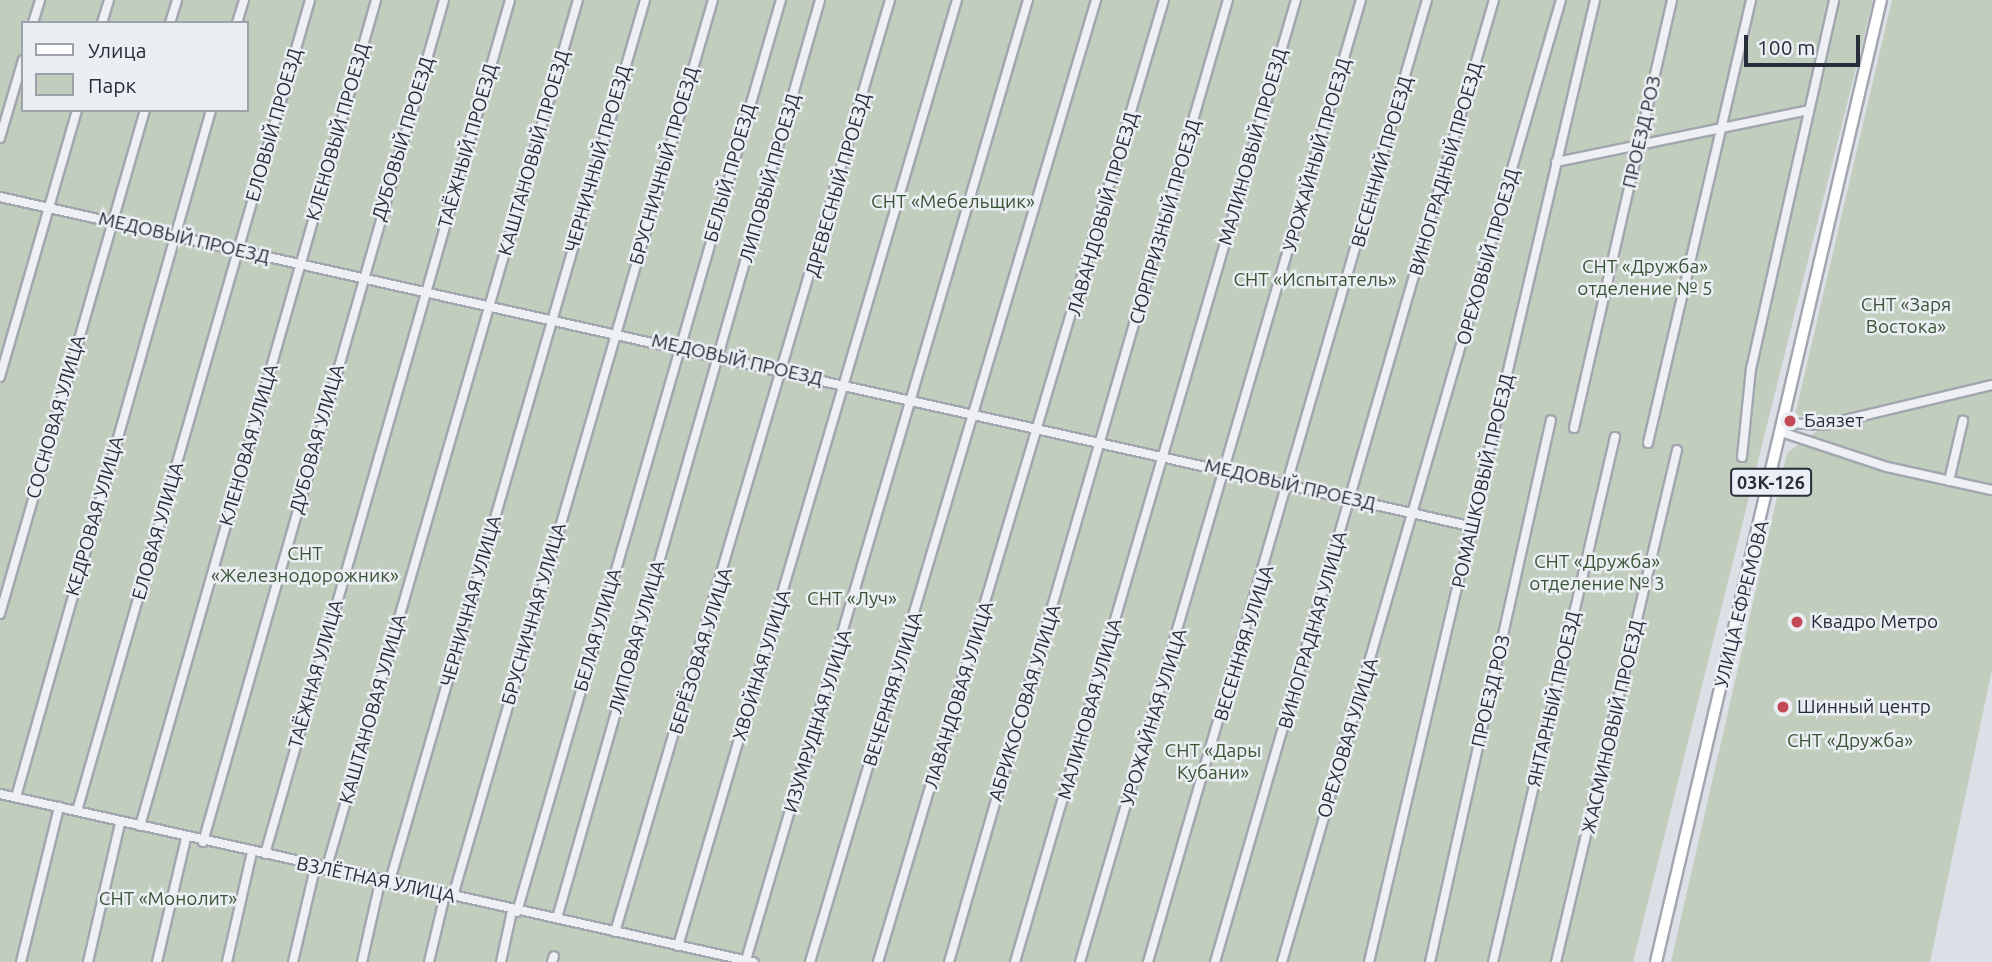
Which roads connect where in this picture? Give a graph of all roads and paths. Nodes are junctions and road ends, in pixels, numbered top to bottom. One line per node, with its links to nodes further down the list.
1 (40, 0): 30 (street)
2 (109, 0): 31 (street)
3 (177, 0): 32 (street)
4 (244, 0): 33 (street)
5 (310, 0): 47 (street, ЕЛОВЫЙ ПРОЕЗД)
6 (376, 0): 48 (street, КЛЕНОВЫЙ ПРОЕЗД)
7 (444, 0): 49 (street, ДУБОВЫЙ ПРОЕЗД)
8 (510, 0): 50 (street, ТАЁЖНЫЙ ПРОЕЗД)
9 (578, 0): 51 (street, КАШТАНОВЫЙ ПРОЕЗД)
10 (645, 0): 52 (street, ЧЕРНИЧНЫЙ ПРОЕЗД)
11 (713, 0): 53 (street, БРУСНИЧНЫЙ ПРОЕЗД)
12 (781, 0): 54 (street, БЕЛЫЙ ПРОЕЗД)
13 (820, 0): 55 (street, ЛИПОВЫЙ ПРОЕЗД)
14 (890, 0): 56 (street, ДРЕВЕСНЫЙ ПРОЕЗД)
15 (957, 0): 58 (street, ХВОЙНАЯ УЛИЦА)
16 (1028, 0): 60 (street, ИЗУМРУДНАЯ УЛИЦА)
17 (1096, 0): 61 (street, ВЕЧЕРНЯЯ УЛИЦА)
18 (1164, 0): 64 (street, ЛАВАНДОВЫЙ ПРОЕЗД)
19 (1228, 0): 68 (street, СЮРПРИЗНЫЙ ПРОЕЗД)
20 (1296, 0): 71 (street, МАЛИНОВЫЙ ПРОЕЗД)
21 (1361, 0): 73 (street, УРОЖАЙНЫЙ ПРОЕЗД)
22 (1427, 0): 75 (street, ВЕСЕННИЙ ПРОЕЗД)
23 (1494, 0): 77 (street, ВИНОГРАДНЫЙ ПРОЕЗД)
24 (1561, 0): 78 (street, ОРЕХОВЫЙ ПРОЕЗД)
25 (1595, 0): 42 (street, РОМАШКОВЫЙ ПРОЕЗД)
26 (1672, 0): 41 (street, ПРОЕЗД РОЗ)
27 (1751, 0): 39 (street)
28 (1834, 0): 35 (street)
29 (1881, 0): 66 (main road, УЛИЦА ЕФРЕМОВА / 03К-126)
30 (34, 21)
31 (103, 21)
32 (171, 21)
33 (238, 21)
34 (21, 67): 40 (street)
35 (1805, 111): 39 (street); 72 (street)
36 (76, 112): 44 (street)
37 (144, 112): 45 (street, СОСНОВАЯ УЛИЦА)
38 (210, 112): 46 (street, КЕДРОВАЯ УЛИЦА)
39 (1721, 124): 41 (street); 69 (street)
40 (0, 138)
41 (1639, 144): 42 (street); 65 (street, ПРОЕЗД РОЗ)
42 (1556, 162): 79 (street, РОМАШКОВЫЙ ПРОЕЗД)
43 (0, 197): 44 (street, МЕДОВЫЙ ПРОЕЗД)
44 (48, 207): 45 (street, МЕДОВЫЙ ПРОЕЗД); 57 (street)
45 (112, 220): 46 (street, МЕДОВЫЙ ПРОЕЗД); 80 (street, СОСНОВАЯ УЛИЦА)
46 (175, 235): 47 (street, МЕДОВЫЙ ПРОЕЗД); 82 (street, КЕДРОВАЯ УЛИЦА)
47 (238, 251): 48 (street, МЕДОВЫЙ ПРОЕЗД); 84 (street, ЕЛОВАЯ УЛИЦА)
48 (300, 265): 49 (street, МЕДОВЫЙ ПРОЕЗД); 86 (street, КЛЕНОВАЯ УЛИЦА)
49 (362, 278): 50 (street, МЕДОВЫЙ ПРОЕЗД); 88 (street, ДУБОВАЯ УЛИЦА)
50 (425, 292): 51 (street, МЕДОВЫЙ ПРОЕЗД); 90 (street, ТАЁЖНАЯ УЛИЦА)
51 (490, 305): 52 (street, МЕДОВЫЙ ПРОЕЗД); 92 (street, КАШТАНОВАЯ УЛИЦА)
52 (552, 318): 53 (street, МЕДОВЫЙ ПРОЕЗД); 93 (street, ЧЕРНИЧНАЯ УЛИЦА)
53 (615, 333): 54 (street, МЕДОВЫЙ ПРОЕЗД); 94 (street, БРУСНИЧНАЯ УЛИЦА)
54 (679, 347): 55 (street, МЕДОВЫЙ ПРОЕЗД); 95 (street, БЕЛАЯ УЛИЦА)
55 (719, 356): 56 (street, МЕДОВЫЙ ПРОЕЗД); 96 (street, ЛИПОВАЯ УЛИЦА)
56 (785, 369): 58 (street, МЕДОВЫЙ ПРОЕЗД); 97 (street, БЕРЁЗОВАЯ УЛИЦА)
57 (0, 377)
58 (847, 384): 60 (street, МЕДОВЫЙ ПРОЕЗД); 98 (street, ХВОЙНАЯ УЛИЦА)
59 (1992, 384): 66 (street)
60 (914, 401): 61 (street, МЕДОВЫЙ ПРОЕЗД); 99 (street, ИЗУМРУДНАЯ УЛИЦА)
61 (976, 416): 64 (street, МЕДОВЫЙ ПРОЕЗД); 108 (street, ВЕЧЕРНЯЯ УЛИЦА)
62 (1551, 420): 117 (street, ПРОЕЗД РОЗ)
63 (1963, 421): 74 (street)
64 (1041, 428): 68 (street, МЕДОВЫЙ ПРОЕЗД); 109 (street, ЛАВАНДОВАЯ УЛИЦА)
65 (1574, 428)
66 (1785, 428): 74 (street); 120 (main road, УЛИЦА ЕФРЕМОВА / 03К-126)
67 (1615, 436): 118 (street, ЯНТАРНЫЙ ПРОЕЗД)
68 (1102, 443): 71 (street, МЕДОВЫЙ ПРОЕЗД); 110 (street, АБРИКОСОВАЯ УЛИЦА)
69 (1648, 443)
70 (1677, 450): 119 (street, ЖАСМИНОВЫЙ ПРОЕЗД)
71 (1165, 456): 73 (street, МЕДОВЫЙ ПРОЕЗД); 111 (street, МАЛИНОВАЯ УЛИЦА)
72 (1742, 457)
73 (1227, 472): 75 (street, МЕДОВЫЙ ПРОЕЗД); 112 (street, УРОЖАЙНАЯ УЛИЦА)
74 (1949, 481): 76 (street)
75 (1291, 485): 77 (street, МЕДОВЫЙ ПРОЕЗД); 113 (street, ВЕСЕННЯЯ УЛИЦА)
76 (1992, 490)
77 (1352, 500): 78 (street, МЕДОВЫЙ ПРОЕЗД); 114 (street, ВИНОГРАДНАЯ УЛИЦА)
78 (1415, 513): 79 (street, МЕДОВЫЙ ПРОЕЗД); 115 (street, ОРЕХОВАЯ УЛИЦА)
79 (1474, 527): 116 (street, РОМАШКОВЫЙ ПРОЕЗД)
80 (0, 614)
81 (0, 794): 82 (street, ВЗЛЁТНАЯ УЛИЦА)
82 (16, 797): 83 (street, ВЗЛЁТНАЯ УЛИЦА)
83 (59, 807): 84 (street, ВЗЛЁТНАЯ УЛИЦА); 100 (street)
84 (77, 811): 85 (street, ВЗЛЁТНАЯ УЛИЦА)
85 (120, 823): 86 (street, ВЗЛЁТНАЯ УЛИЦА); 101 (street)
86 (139, 827): 87 (street, ВЗЛЁТНАЯ УЛИЦА)
87 (186, 838): 88 (street, ВЗЛЁТНАЯ УЛИЦА); 102 (street)
88 (203, 842): 89 (street, ВЗЛЁТНАЯ УЛИЦА)
89 (252, 852): 90 (street, ВЗЛЁТНАЯ УЛИЦА); 103 (street)
90 (265, 854): 91 (street, ВЗЛЁТНАЯ УЛИЦА)
91 (315, 868): 92 (street, ВЗЛЁТНАЯ УЛИЦА); 104 (street)
92 (326, 870): 93 (street, ВЗЛЁТНАЯ УЛИЦА)
93 (385, 883): 94 (street, ВЗЛЁТНАЯ УЛИЦА); 105 (street)
94 (449, 896): 95 (street, ВЗЛЁТНАЯ УЛИЦА); 106 (street, БРУСНИЧНАЯ УЛИЦА)
95 (515, 912): 96 (street, ВЗЛЁТНАЯ УЛИЦА); 107 (street, БЕЛАЯ УЛИЦА)
96 (557, 918): 97 (street, ВЗЛЁТНАЯ УЛИЦА)
97 (615, 932): 98 (street, ВЗЛЁТНАЯ УЛИЦА)
98 (678, 946): 99 (street, ВЗЛЁТНАЯ УЛИЦА)
99 (750, 961)
100 (21, 962)
101 (88, 962)
102 (158, 962)
103 (227, 962)
104 (293, 962)
105 (362, 962)
106 (429, 962)
107 (500, 962)
108 (810, 962)
109 (878, 962)
110 (949, 962)
111 (1015, 962)
112 (1080, 962)
113 (1148, 962)
114 (1215, 962)
115 (1282, 962)
116 (1370, 962)
117 (1430, 962)
118 (1493, 962)
119 (1556, 962)
120 (1656, 962)

